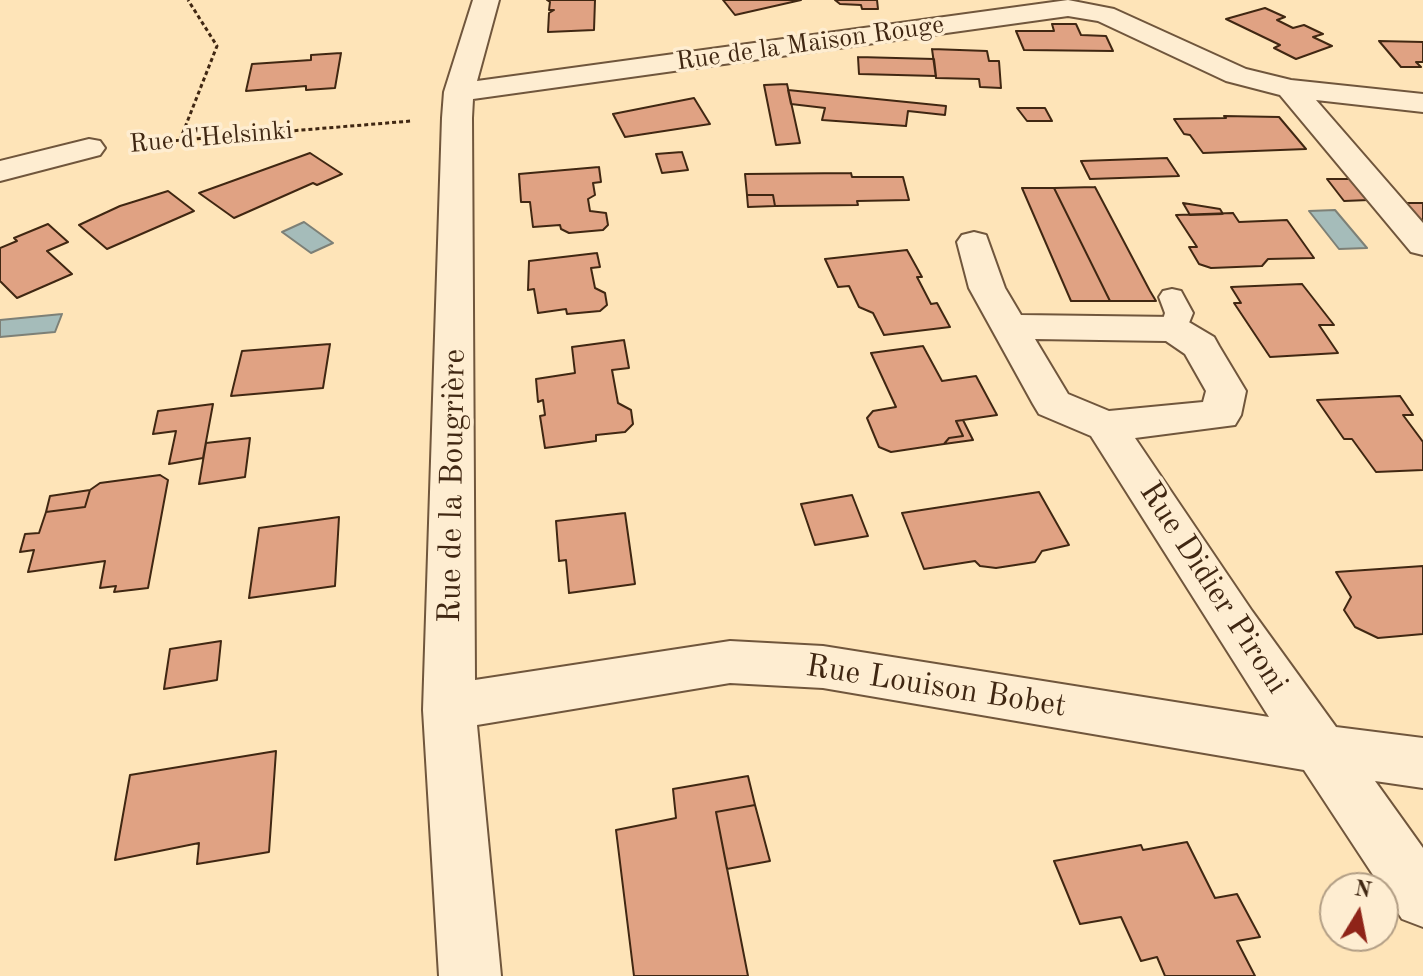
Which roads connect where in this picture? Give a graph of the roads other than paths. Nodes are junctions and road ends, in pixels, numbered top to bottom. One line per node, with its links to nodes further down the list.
1 (486, 0): 4 (street, Rue de la Bougrière)
2 (1067, 4): 3 (street, Rue de la Maison Rouge); 4 (street, Rue de la Maison Rouge)
3 (1290, 89): 5 (street, Rue de la Maison Rouge); 9 (street)
4 (459, 92): 12 (street, Rue de la Bougrière)
5 (1423, 103)
6 (89, 148): 7 (street, Rue d'Helsinki)
7 (0, 171)
8 (974, 242): 10 (street)
9 (1423, 245)
10 (1011, 327): 11 (street); 11 (street)
11 (1106, 426): 13 (street, Rue Didier Pironi)
12 (449, 710): 13 (street, Rue Louison Bobet); 16 (street, Rue de la Bougrière)
13 (1320, 749): 14 (street, Rue Louison Bobet); 15 (street, Rue Didier Pironi)
14 (1423, 763)
15 (1423, 898)
16 (470, 976)

